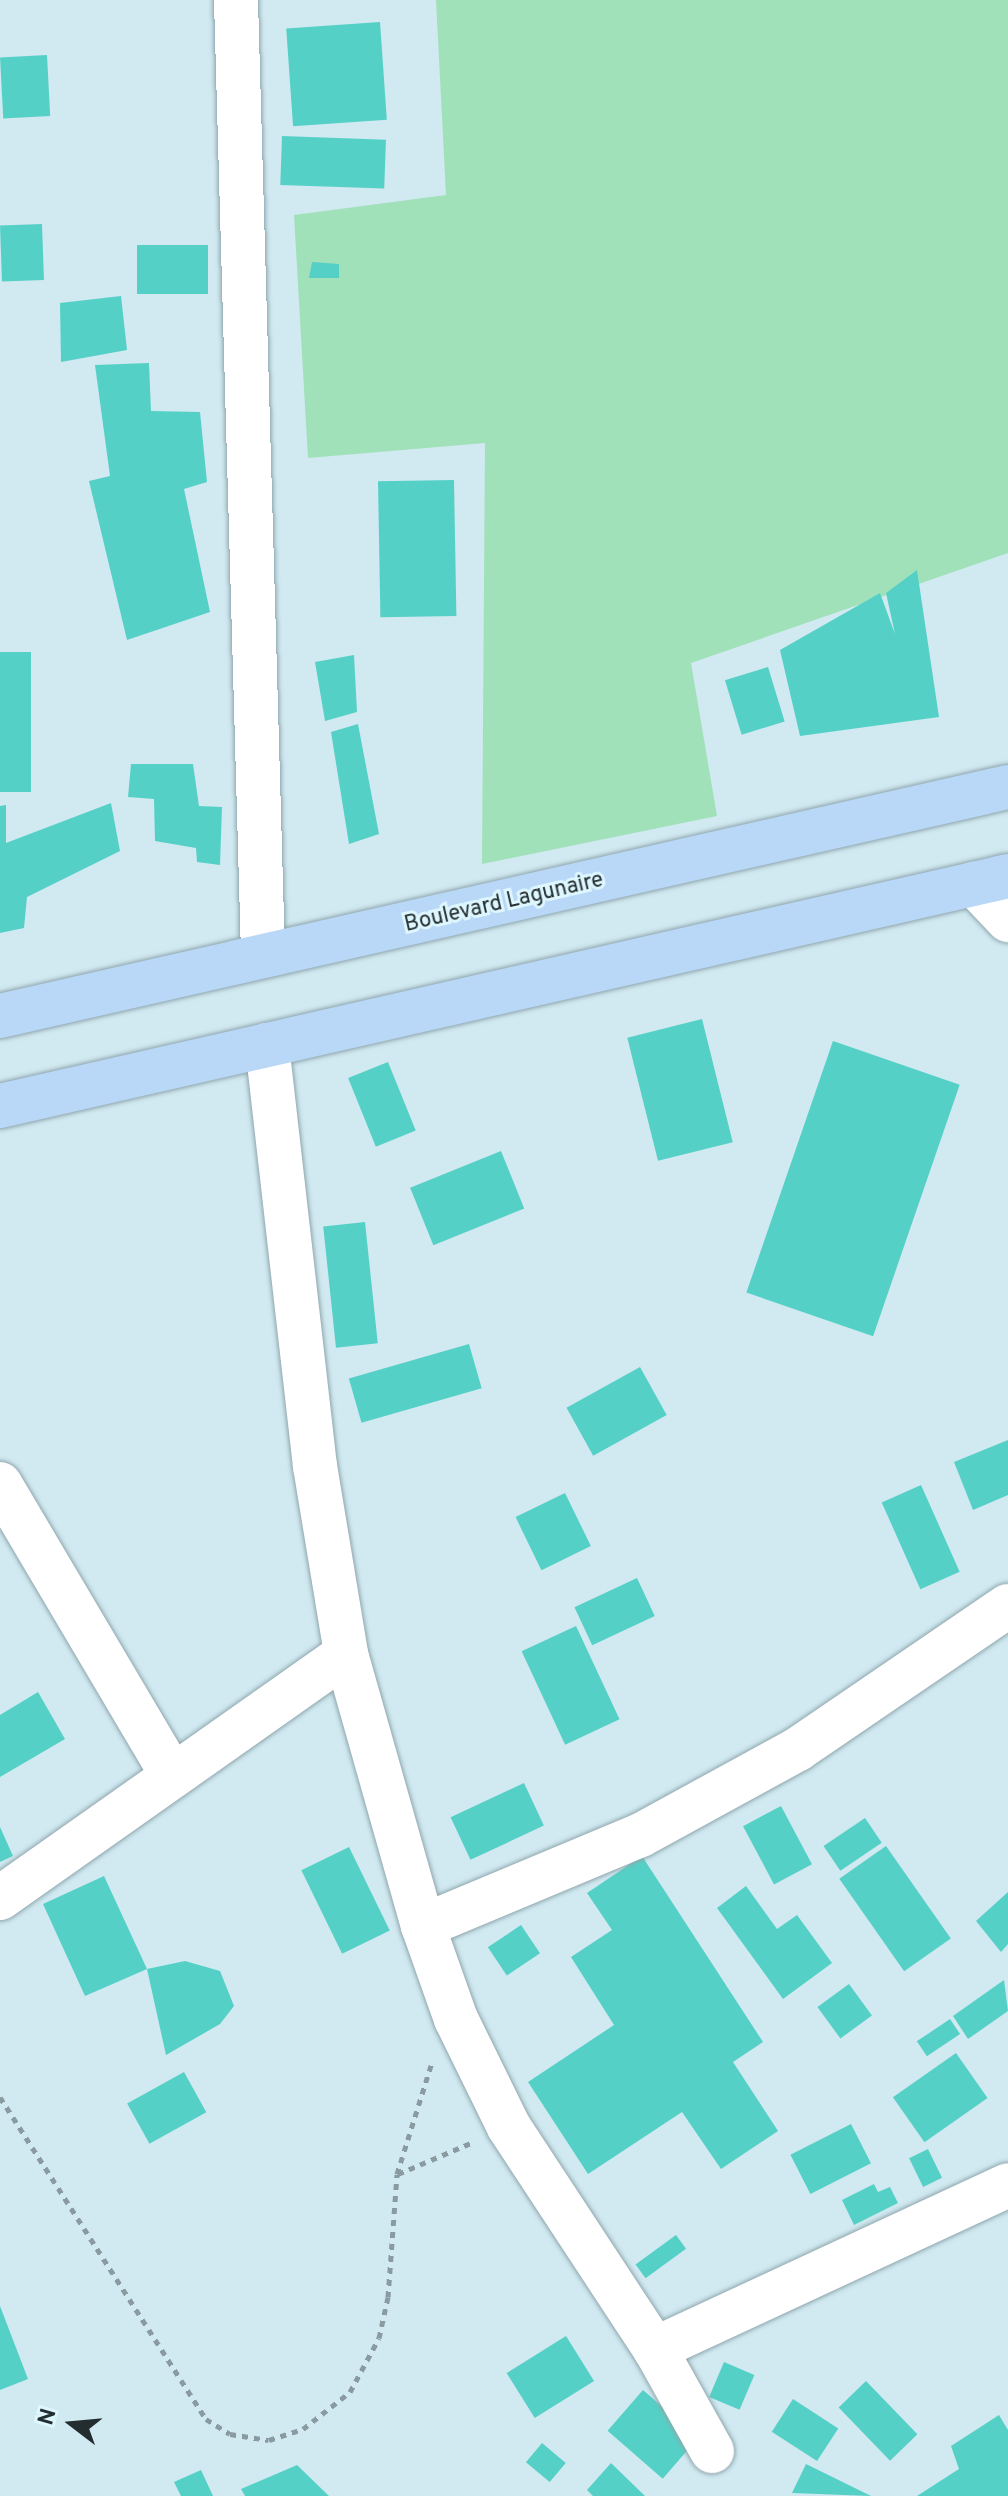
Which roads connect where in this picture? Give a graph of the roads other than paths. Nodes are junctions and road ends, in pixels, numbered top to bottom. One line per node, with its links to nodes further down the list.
1 (236, 0): 5 (street)
2 (1008, 787): 5 (main road, Boulevard Lagunaire)
3 (991, 880): 4 (street); 7 (main road)
4 (1008, 920)
5 (263, 956): 6 (main road, Boulevard Lagunaire)
6 (0, 1016)
7 (267, 1045): 8 (main road); 11 (street)
8 (0, 1106)
9 (0, 1484): 12 (street)
10 (1008, 1606): 14 (street)
11 (346, 1654): 12 (street); 14 (street)
12 (173, 1776): 13 (street)
13 (0, 1898)
14 (423, 1926): 16 (street)
15 (1008, 2185): 16 (street)
16 (655, 2349): 17 (street)
17 (712, 2451)

